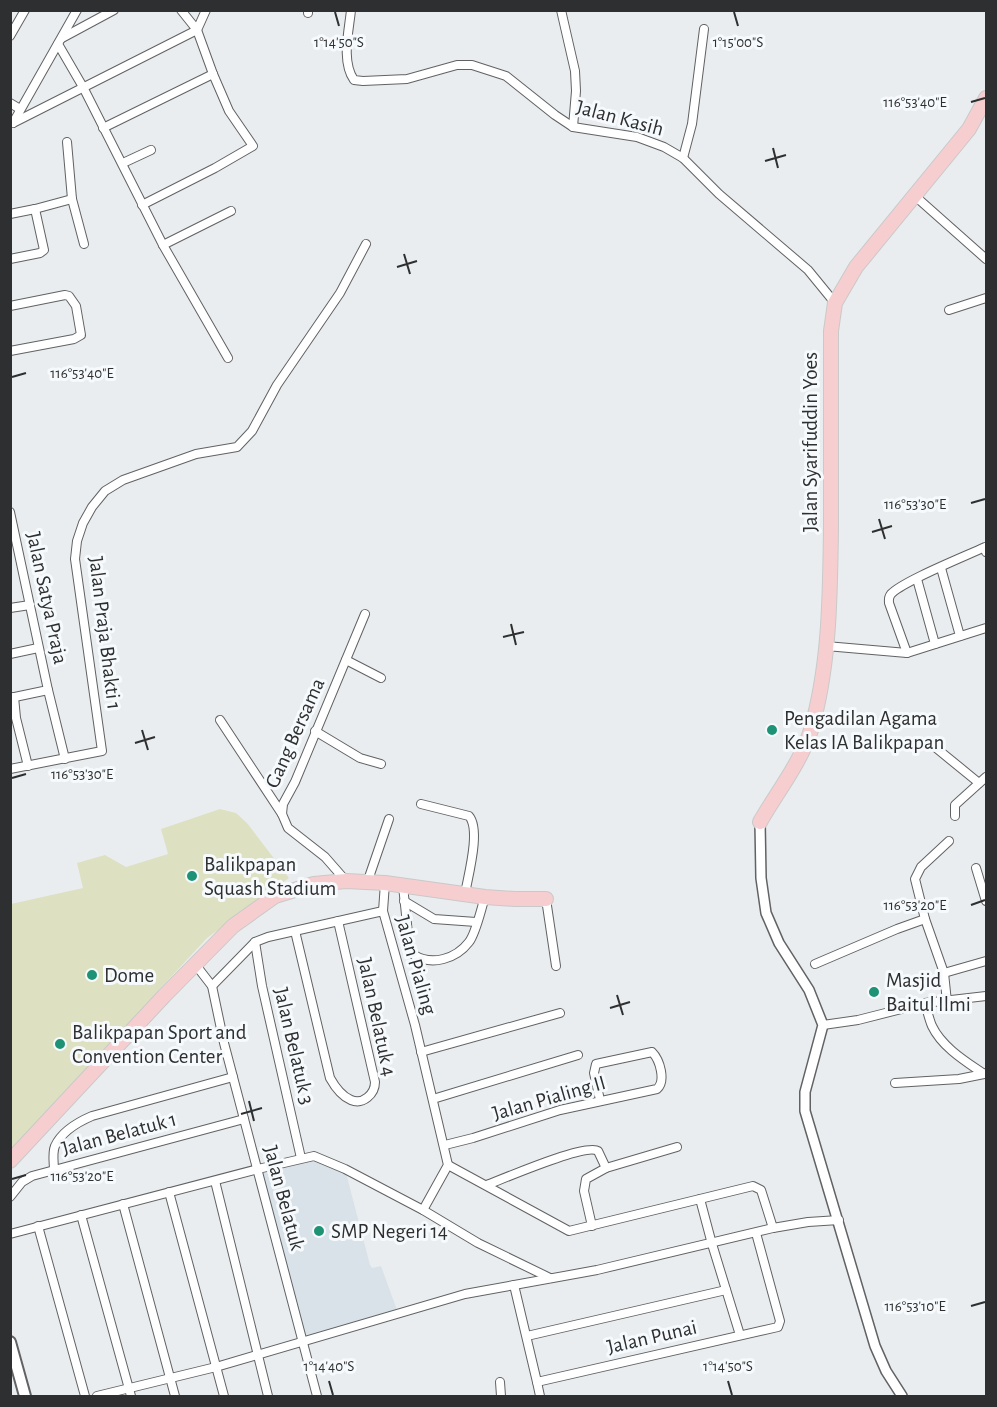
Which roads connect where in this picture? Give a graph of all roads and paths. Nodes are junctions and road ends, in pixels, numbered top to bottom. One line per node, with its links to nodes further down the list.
1 (25, 10): 10 (street)
2 (78, 10): 11 (street)
3 (114, 10): 11 (street)
4 (181, 10): 9 (street)
5 (206, 10): 9 (street)
6 (351, 10): 18 (street, Jalan Kasih)
7 (561, 10): 18 (street)
8 (704, 29): 22 (street)
9 (197, 30): 12 (street); 13 (street)
10 (10, 36)
11 (59, 41): 13 (street); 16 (street)
12 (213, 74): 19 (street); 26 (street)
13 (83, 87): 17 (street); 19 (street)
14 (987, 98): 24 (highway, Jalan Syarifuddin Yoes)
15 (10, 103): 16 (street)
16 (20, 109): 17 (street)
17 (12, 125)
18 (573, 127): 22 (street, Jalan Kasih)
19 (103, 128): 23 (street)
20 (67, 142): 25 (street)
21 (151, 150): 23 (street)
22 (683, 158): 36 (street, Jalan Kasih)
23 (123, 163): 26 (street)
24 (915, 196): 34 (street); 36 (highway, Jalan Syarifuddin Yoes)
25 (72, 199): 27 (street); 30 (street)
26 (142, 205): 32 (street)
27 (36, 209): 29 (street); 33 (street)
28 (231, 212): 32 (street)
29 (10, 214)
30 (84, 244)
31 (366, 244): 64 (street, Jalan Praja Bhakti 1)
32 (163, 245): 40 (street)
33 (10, 259)
34 (987, 259)
35 (987, 298): 38 (street)
36 (835, 303): 53 (highway, Jalan Syarifuddin Yoes)
37 (10, 306): 39 (street)
38 (949, 310)
39 (10, 351)
40 (228, 358)
41 (10, 512): 43 (street, Jalan Satya Praja)
42 (986, 549): 45 (street)
43 (21, 559): 44 (street); 47 (street, Jalan Satya Praja)
44 (10, 561)
45 (941, 568): 46 (street); 51 (street)
46 (917, 579): 52 (street); 55 (street)
47 (30, 605): 48 (street); 54 (street, Jalan Satya Praja)
48 (10, 608)
49 (365, 614): 57 (street, Gang Bersama)
50 (987, 628): 51 (street)
51 (960, 636): 52 (street)
52 (935, 644): 55 (street)
53 (826, 646): 55 (street); 74 (highway, Jalan Syarifuddin Yoes)
54 (38, 648): 56 (street); 59 (street, Jalan Satya Praja)
55 (907, 653)
56 (10, 654)
57 (346, 660): 58 (street); 62 (street, Gang Bersama)
58 (381, 678)
59 (48, 690): 60 (street, Jalan Satya Praja); 64 (street)
60 (12, 697): 66 (street)
61 (220, 720): 71 (street)
62 (315, 731): 65 (street); 71 (street, Gang Bersama)
63 (930, 743): 69 (street)
64 (64, 759): 66 (street, Jalan Praja Bhakti 1)
65 (381, 764)
66 (28, 766): 67 (street, Jalan Praja Bhakti 1)
67 (10, 769)
68 (987, 777): 69 (street)
69 (979, 783): 72 (street)
70 (421, 804): 81 (street)
71 (282, 814): 77 (street, Gang Bersama)
72 (955, 816)
73 (388, 819): 78 (street)
74 (760, 822): 102 (street)
75 (949, 841): 87 (street)
76 (976, 868): 85 (street)
77 (346, 881): 78 (highway); 93 (highway)
78 (367, 883): 79 (highway)
79 (385, 883): 80 (highway); 86 (street)
80 (403, 886): 81 (highway); 84 (street)
81 (465, 894): 82 (highway)
82 (484, 897): 83 (highway); 89 (street)
83 (546, 899): 95 (street)
84 (404, 901): 89 (street); 89 (street)
85 (987, 901)
86 (383, 911): 88 (street, Jalan Pialing); 103 (street, Jalan Pialing)
87 (925, 919): 94 (street); 96 (street)
88 (338, 921): 90 (street, Jalan Pialing); 90 (street, Jalan Belatuk 4)
89 (476, 922)
90 (295, 931): 91 (street, Jalan Pialing)
91 (255, 942): 97 (street); 113 (street, Jalan Belatuk 3)
92 (987, 961): 96 (street)
93 (195, 963): 97 (street, Jalan Belatuk); 114 (highway)
94 (814, 964)
95 (556, 966)
96 (944, 973): 99 (street)
97 (212, 986): 106 (street, Jalan Belatuk)
98 (987, 996): 99 (street)
99 (947, 1002): 100 (street)
100 (925, 1003): 102 (street); 105 (street)
101 (560, 1013): 103 (street)
102 (823, 1025): 127 (street)
103 (421, 1052): 108 (street, Jalan Pialing)
104 (578, 1055): 108 (street)
105 (985, 1073): 107 (street)
106 (233, 1077): 110 (street, Jalan Belatuk); 118 (street)
107 (895, 1083)
108 (433, 1099): 111 (street, Jalan Pialing)
109 (600, 1100): 109 (street, Jalan Pialing II); 111 (street, Jalan Pialing II)
110 (244, 1119): 117 (street, Jalan Belatuk); 118 (street, Jalan Belatuk 1)
111 (445, 1145): 115 (street, Jalan Pialing)
112 (677, 1147): 116 (street)
113 (301, 1158): 117 (street); 125 (street)
114 (10, 1161)
115 (448, 1165): 120 (street); 125 (street)
116 (606, 1167): 120 (street); 129 (street)
117 (258, 1169): 119 (street); 139 (street, Jalan Belatuk)
118 (54, 1170): 122 (street, Jalan Belatuk 1)
119 (214, 1181): 121 (street); 141 (street)
120 (487, 1185): 129 (street)
121 (169, 1192): 124 (street); 142 (street)
122 (10, 1197)
123 (700, 1199): 129 (street); 130 (street); 133 (street)
124 (123, 1204): 126 (street); 143 (street)
125 (423, 1210): 134 (street)
126 (81, 1215): 128 (street); 146 (street)
127 (839, 1220): 130 (street); 156 (street)
128 (38, 1226): 132 (street); 148 (street)
129 (591, 1226)
130 (773, 1228): 131 (street)
131 (756, 1233): 133 (street); 137 (street, Jalan Punai)
132 (10, 1234)
133 (712, 1244): 134 (street); 136 (street)
134 (550, 1278): 135 (street)
135 (514, 1285): 138 (street); 139 (street)
136 (726, 1290): 137 (street); 138 (street)
137 (740, 1335): 145 (street, Jalan Punai)
138 (527, 1336): 145 (street)
139 (302, 1341): 141 (street); 153 (street, Jalan Belatuk)
140 (10, 1342): 147 (main road)
141 (257, 1355): 142 (street); 152 (street)
142 (216, 1367): 143 (street); 151 (street)
143 (171, 1379): 146 (street); 150 (street)
144 (500, 1382): 154 (street)
145 (537, 1382): 155 (street)
146 (130, 1393): 149 (street)
147 (25, 1396)
148 (85, 1396)
149 (97, 1396)
150 (175, 1396)
151 (224, 1396)
152 (268, 1396)
153 (317, 1396)
154 (501, 1396)
155 (540, 1396)
156 (902, 1396)

